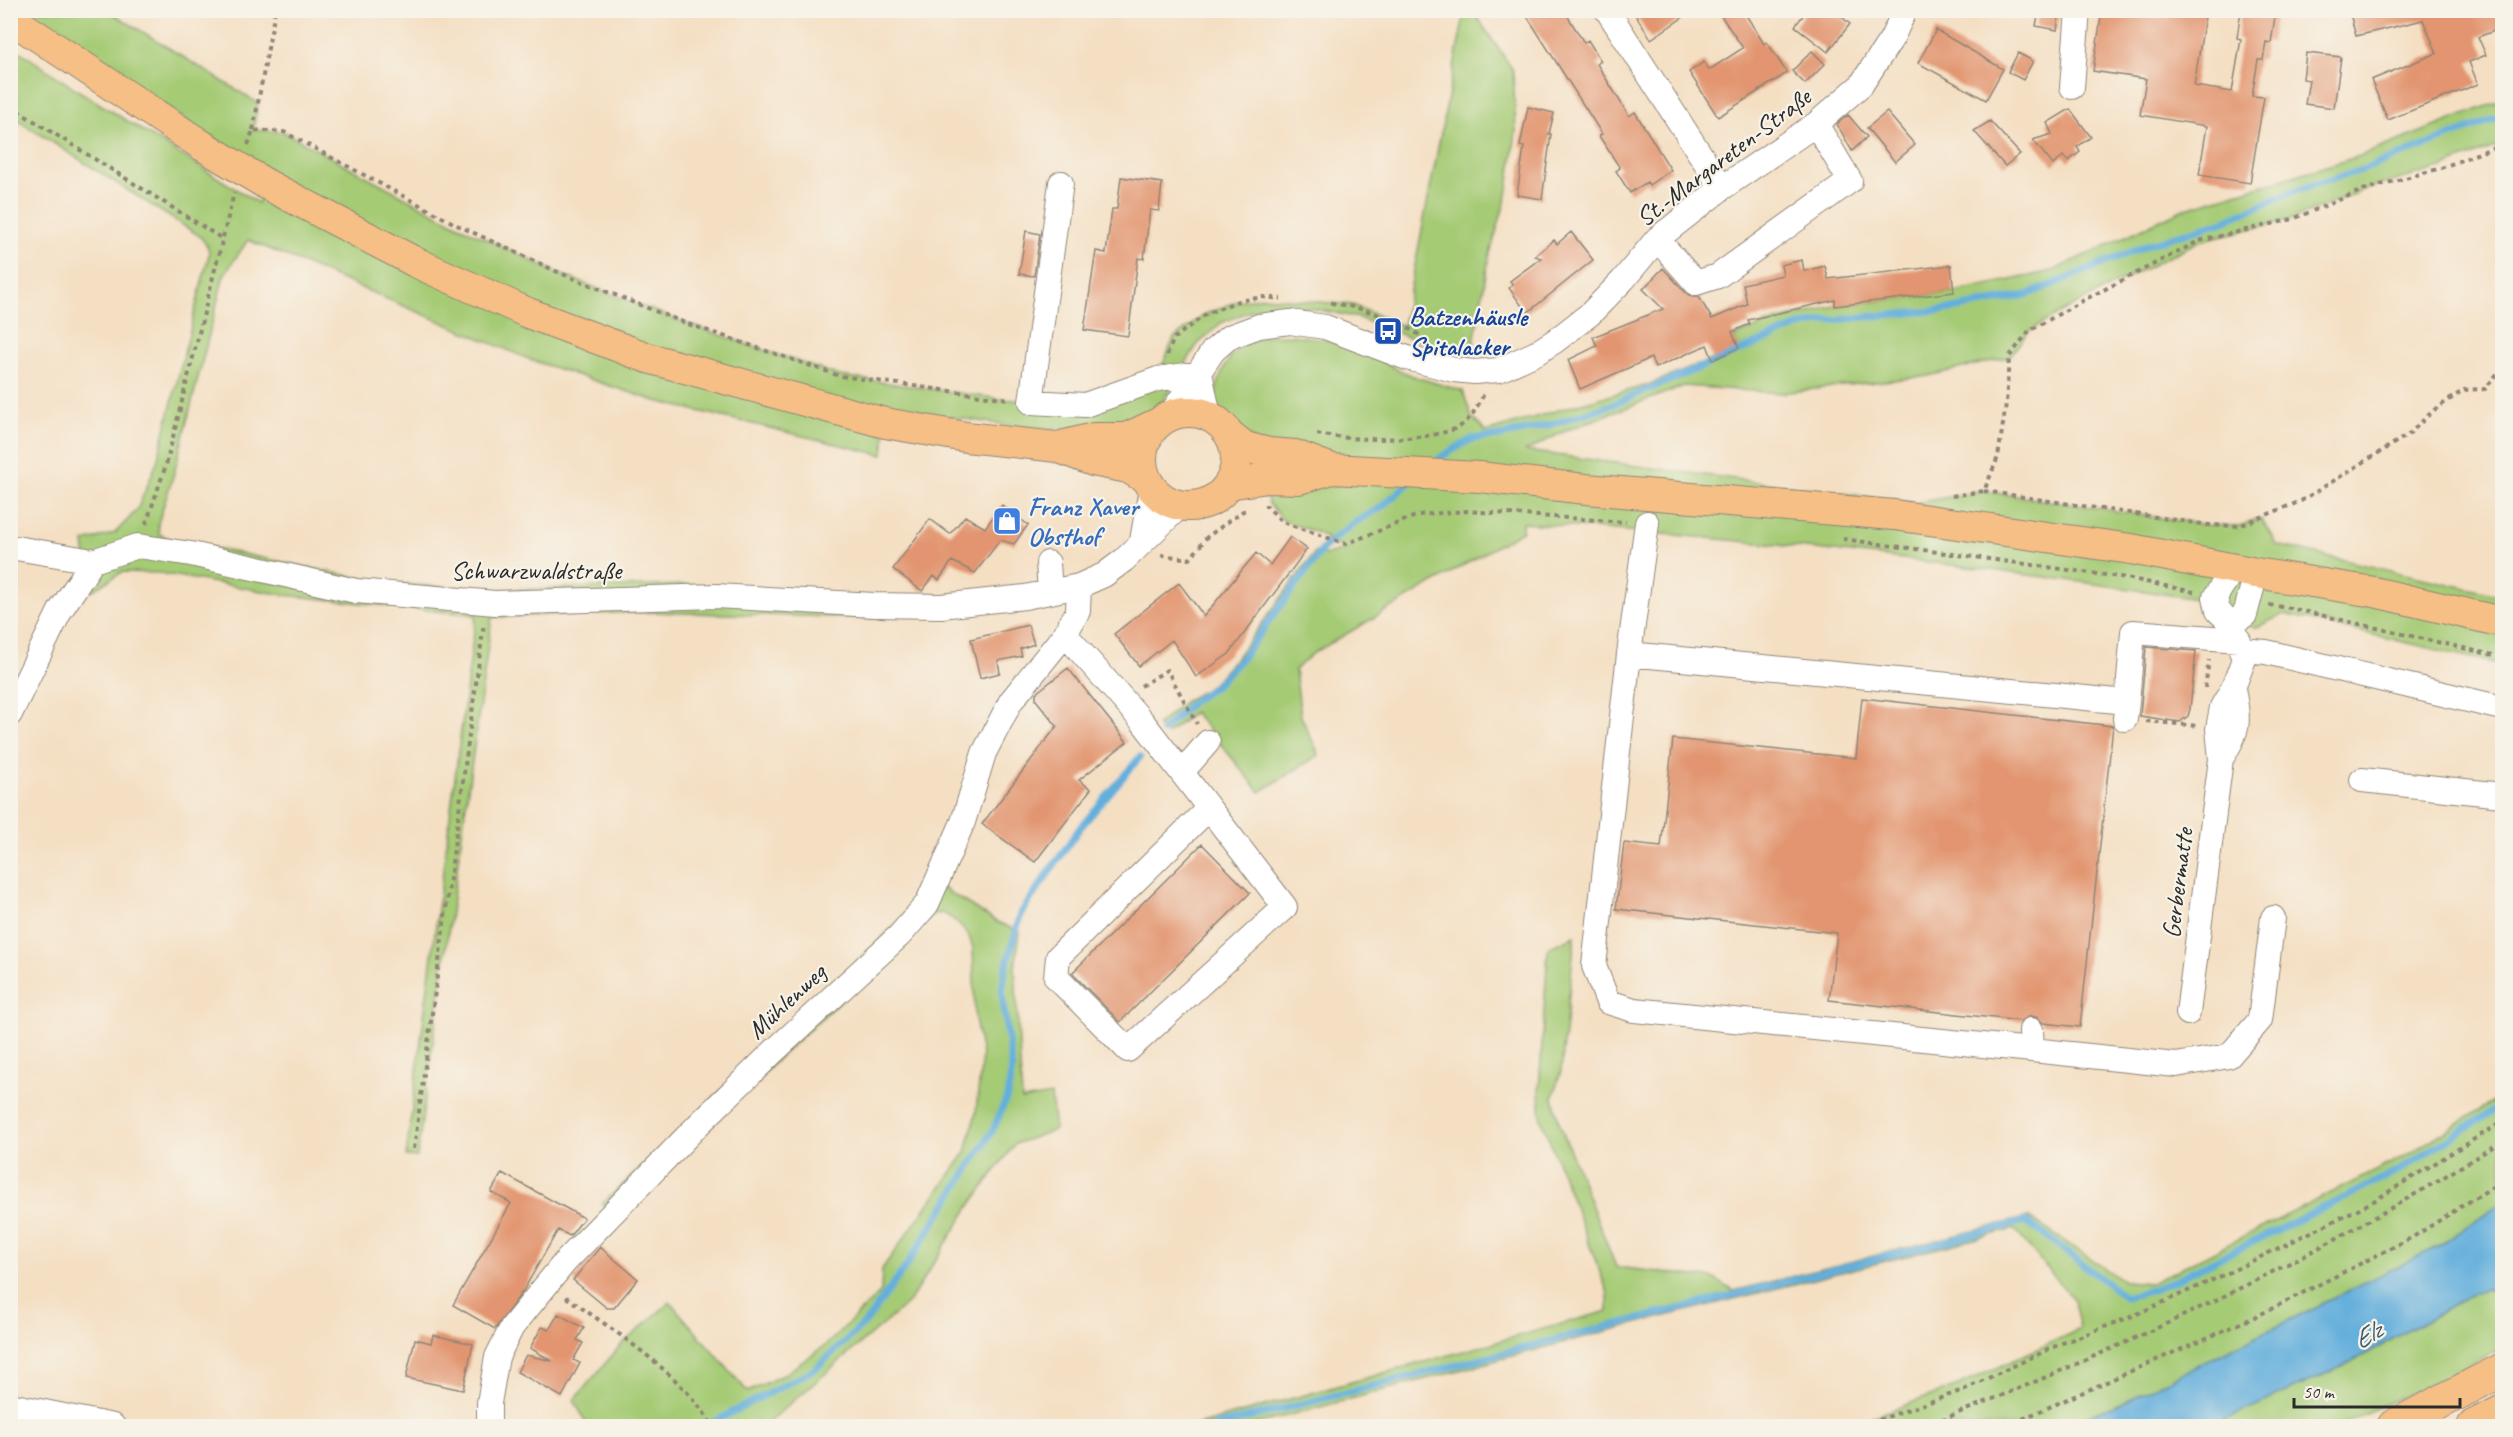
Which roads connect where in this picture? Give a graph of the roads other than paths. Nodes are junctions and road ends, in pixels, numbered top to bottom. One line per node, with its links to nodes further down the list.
1 (1607, 10): 8 (street)
2 (1905, 10): 6 (street, St.-Margareten-Straße)
3 (2078, 10): 5 (street)
4 (10, 18): 13 (main road, bridge)
5 (2072, 87)
6 (1816, 124): 8 (street, St.-Margareten-Straße); 9 (street)
7 (1061, 183): 10 (street)
8 (1722, 188): 9 (street, St.-Margareten-Straße)
9 (1657, 239): 10 (street, St.-Margareten-Straße)
10 (1200, 373): 11 (street, St.-Margareten-Straße); 12 (street)
11 (1164, 419): 12 (main road); 13 (main road); 15 (main road)
12 (1219, 425): 14 (main road); 16 (main road)
13 (1057, 447): 15 (main road)
14 (1332, 469): 16 (main road); 23 (main road)
15 (1148, 483): 17 (main road); 19 (street)
16 (1229, 484): 17 (main road)
17 (1180, 506): 19 (street, Schwarzwaldstraße)
18 (1647, 523): 29 (street)
19 (1140, 544): 24 (street, Schwarzwaldstraße)
20 (10, 547): 21 (street)
21 (93, 561): 25 (street, Schwarzwaldstraße); 32 (street)
22 (1048, 563): 25 (street)
23 (2245, 571): 26 (main road); 28 (street, Gerbermatte); 28 (street)
24 (1079, 586): 25 (street, Schwarzwaldstraße); 27 (street, Mühlenweg)
25 (1050, 592)
26 (2502, 622)
27 (1065, 634): 34 (street); 44 (street, Mühlenweg)
28 (2239, 643): 29 (street); 30 (street); 31 (street); 39 (street, Gerbermatte)
29 (1629, 654): 38 (street)
30 (2423, 702)
31 (2502, 708)
32 (10, 714)
33 (1208, 742): 34 (street)
34 (1182, 772): 37 (street)
35 (2362, 780): 36 (street)
36 (2502, 795)
37 (1209, 808): 37 (street)
38 (2273, 918)
39 (2188, 1013)
40 (2502, 1370): 45 (highway)
41 (10, 1405): 43 (street)
42 (2502, 1412): 46 (highway)
43 (113, 1426)
44 (489, 1426)
45 (2394, 1426)
46 (2474, 1426)

